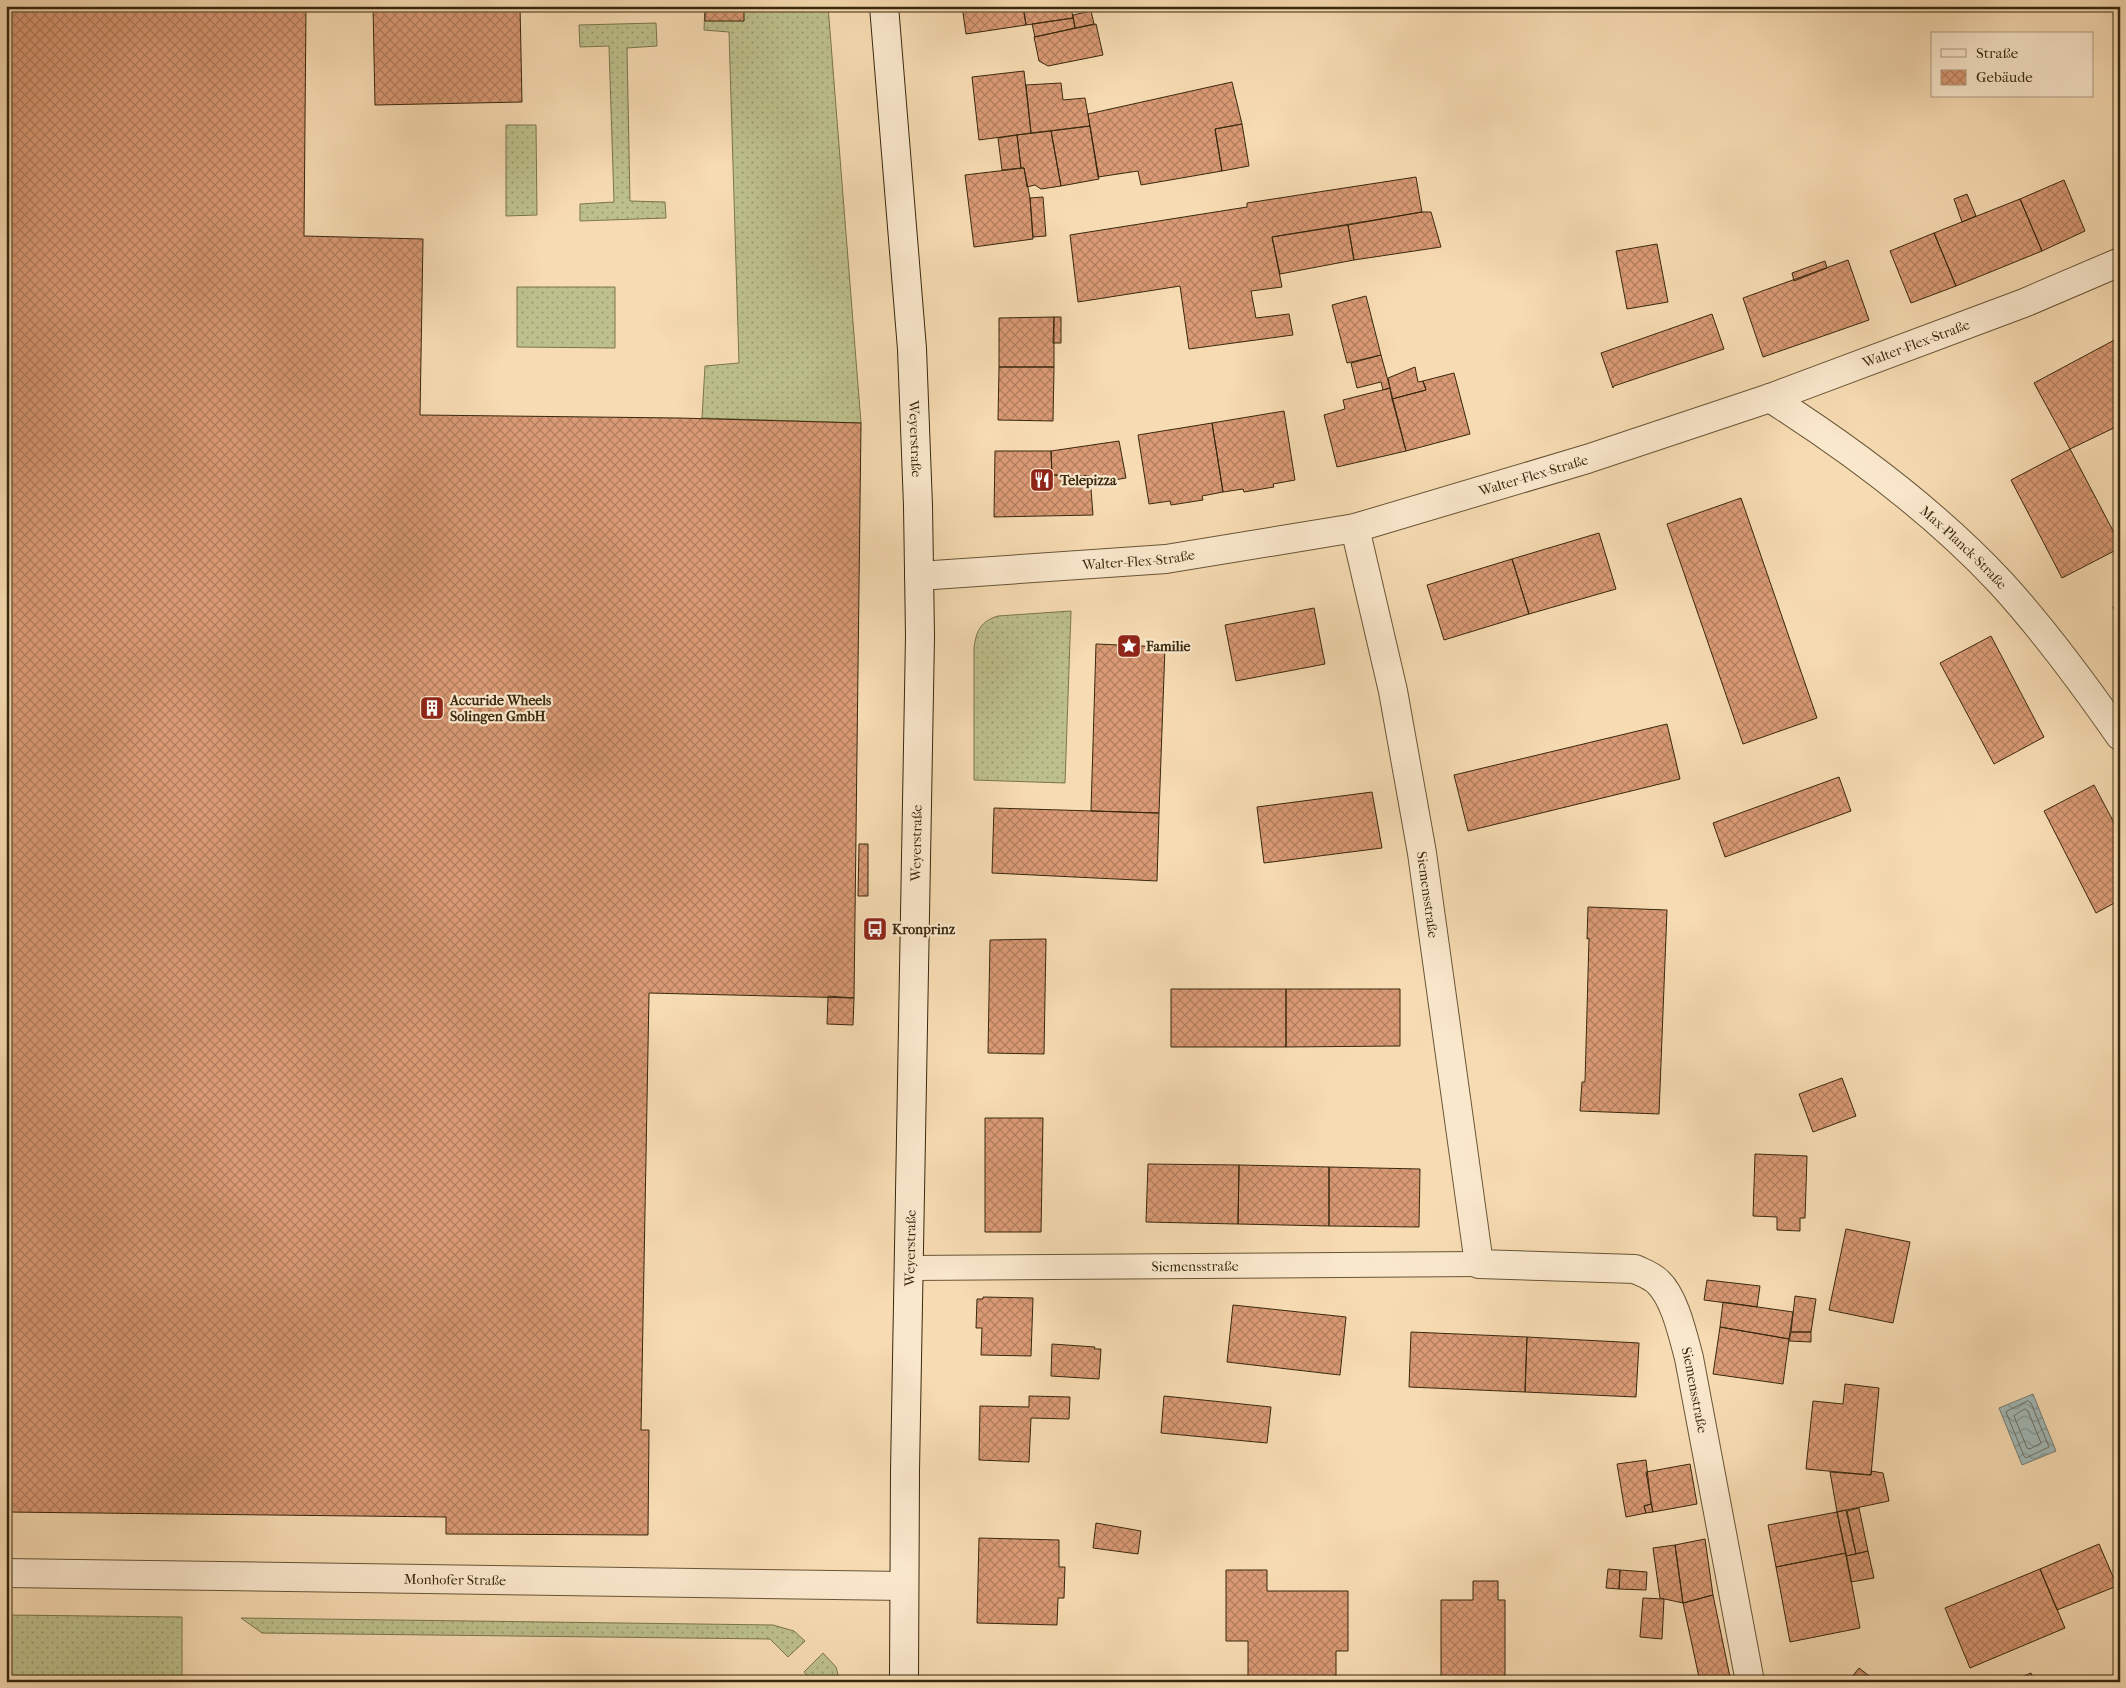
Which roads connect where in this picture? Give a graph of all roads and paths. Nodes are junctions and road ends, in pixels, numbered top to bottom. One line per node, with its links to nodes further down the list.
1 (884, 6): 5 (street, Weyerstraße)
2 (2120, 262): 3 (street, Walter-Flex-Straße)
3 (1770, 398): 4 (street, Walter-Flex-Straße); 6 (street, Max-Planck-Straße)
4 (1355, 528): 5 (street, Walter-Flex-Straße); 7 (street, Siemensstraße)
5 (919, 576): 8 (street, Weyerstraße)
6 (2120, 736)
7 (1479, 1264): 8 (lane, Siemensstraße); 12 (street, Siemensstraße)
8 (910, 1268): 10 (street, Weyerstraße)
9 (6, 1573): 10 (street, Monhofer Straße)
10 (904, 1586): 11 (street, Weyerstraße)
11 (904, 1682)
12 (1750, 1682)

